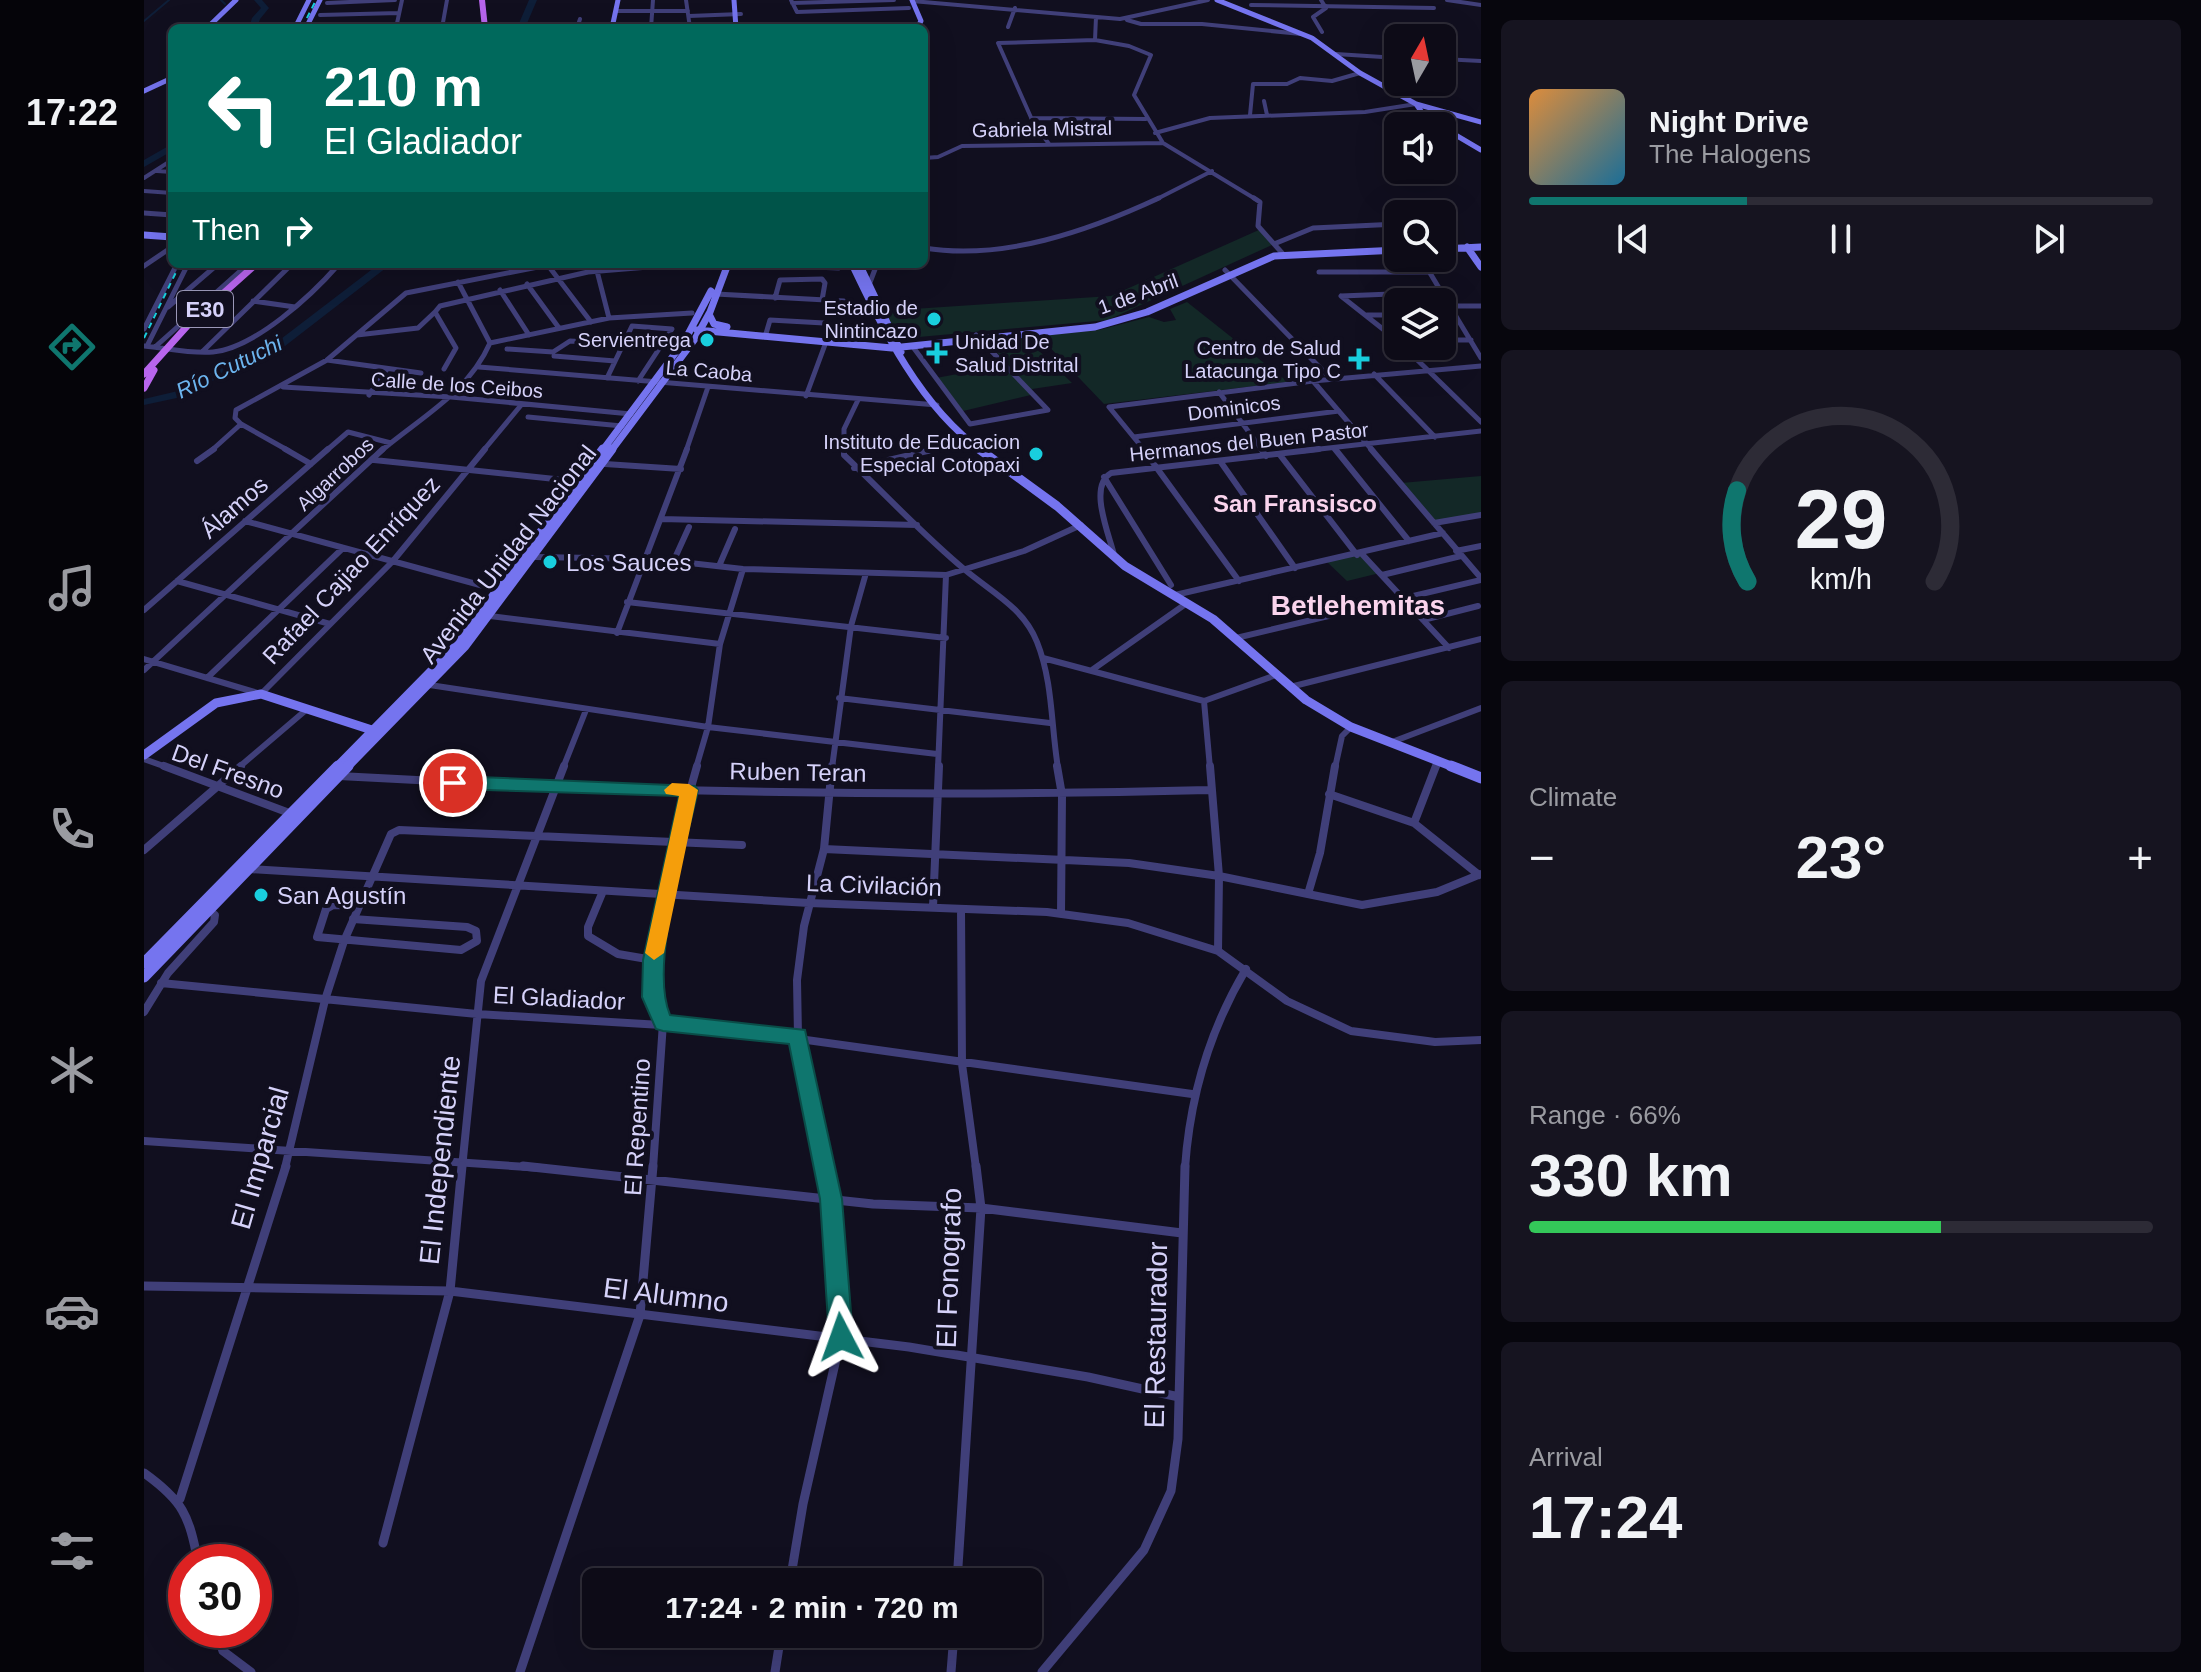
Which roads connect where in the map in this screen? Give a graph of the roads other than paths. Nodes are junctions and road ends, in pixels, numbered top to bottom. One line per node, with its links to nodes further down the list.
1 (309, 0): 44 (street)
2 (320, 0): 45 (street)
3 (395, 0): 23 (street)
4 (402, 0): 34 (street)
5 (447, 0): 47 (street)
6 (482, 0): 48 (main road)
7 (618, 0): 31 (street)
8 (653, 0): 32 (street)
9 (686, 0): 35 (street)
10 (737, 0): 41 (street)
11 (894, 0): 21 (street)
12 (905, 0): 27 (street)
13 (912, 0): 22 (street); 54 (street)
14 (1002, 0): 26 (street)
15 (1208, 0): 40 (street)
16 (1217, 0): 57 (street)
17 (1321, 0): 29 (street)
18 (1447, 0): 25 (street)
19 (232, 1): 43 (street)
20 (791, 1): 21 (street); 33 (street)
21 (840, 1): 33 (street)
22 (957, 1): 26 (street)
23 (327, 3)
24 (1251, 5): 29 (street)
25 (1481, 5)
26 (998, 6): 28 (street)
27 (909, 8): 33 (street); 53 (street)
28 (1015, 8): 38 (street); 55 (street)
29 (1326, 8): 30 (street); 56 (street)
30 (1434, 8)
31 (616, 11): 32 (street); 50 (street)
32 (652, 11): 35 (street); 51 (street)
33 (843, 11)
34 (399, 13): 36 (street); 46 (street)
35 (688, 13): 41 (street); 52 (street)
36 (354, 14): 37 (street); 42 (street)
37 (320, 15)
38 (1096, 17): 40 (street); 58 (street)
39 (580, 19): 49 (street)
40 (1125, 19): 57 (street)
41 (738, 21)
42 (351, 23)
43 (211, 24)
44 (297, 24)
45 (308, 24)
46 (397, 24)
47 (443, 24)
48 (485, 24)
49 (578, 24)
50 (613, 24)
51 (651, 24)
52 (689, 24)
53 (913, 24)
54 (919, 24)
55 (1008, 27)
56 (1322, 32)
57 (1303, 34): 59 (street)
58 (1095, 40): 71 (street); 72 (street)
59 (1336, 54): 60 (street); 63 (street)
60 (1384, 57)
61 (1456, 60): 62 (street)
62 (1481, 61)
63 (1360, 73): 67 (street); 69 (street)
64 (168, 81): 65 (street)
65 (144, 91)
66 (1264, 101): 70 (street)
67 (1416, 104): 68 (street); 70 (street); 73 (street)
68 (1422, 112)
69 (1250, 115): 70 (street); 74 (street)
70 (1267, 115)
71 (1031, 118): 72 (street); 77 (street)
72 (1146, 119): 74 (street)
73 (1481, 122)
74 (1155, 133): 76 (street)
75 (1456, 135): 78 (street)
76 (1163, 143): 77 (street, Gabriela Mistral); 82 (street)
77 (1049, 144): 79 (street, Gabriela Mistral)
78 (1481, 150)
79 (928, 158)
80 (168, 163): 81 (street)
81 (155, 171): 83 (street); 84 (street)
82 (1212, 171): 94 (street); 95 (street)
83 (168, 172)
84 (144, 178)
85 (144, 191): 86 (street)
86 (168, 193)
87 (144, 213): 88 (street)
88 (168, 215)
89 (1384, 225): 95 (street)
90 (144, 235): 91 (street)
91 (168, 237)
92 (1474, 247): 97 (street); 99 (street)
93 (1384, 248): 95 (street, 1 de Abril)
94 (928, 249)
95 (1279, 249): 119 (street, 1 de Abril)
96 (168, 250): 98 (street)
97 (1481, 256)
98 (144, 266)
99 (1481, 267)
100 (175, 268): 143 (street)
101 (186, 268): 136 (street)
102 (213, 268): 136 (street)
103 (244, 268): 162 (street)
104 (252, 268): 163 (main road, E30)
105 (288, 268): 131 (street)
106 (335, 268): 135 (street)
107 (527, 268): 121 (street)
108 (549, 268): 120 (street)
109 (635, 268): 115 (street)
110 (723, 268): 150 (street, Avenida Unidad Nacional)
111 (724, 268): 127 (street, Avenida Unidad Nacional)
112 (855, 268): 122 (street)
113 (860, 268): 122 (street)
114 (874, 268): 122 (street)
115 (597, 271): 120 (street); 144 (street)
116 (1319, 272): 117 (street)
117 (1384, 272)
118 (1430, 272): 124 (street)
119 (1228, 273): 155 (street, 1 de Abril); 184 (street)
120 (555, 278): 123 (street); 145 (street)
121 (458, 282): 128 (street); 153 (street)
122 (865, 282): 164 (street)
123 (527, 284): 125 (street); 147 (street)
124 (1440, 288)
125 (500, 290): 128 (street); 154 (street)
126 (1384, 293): 140 (street)
127 (716, 294): 129 (street); 139 (street, Avenida Unidad Nacional)
128 (467, 298): 137 (street); 159 (street)
129 (775, 298): 130 (street); 130 (street)
130 (822, 300): 132 (street)
131 (253, 301): 135 (street); 167 (street)
132 (844, 301)
133 (1456, 306): 134 (street)
134 (1481, 306)
135 (296, 307): 167 (street)
136 (165, 309): 161 (street)
137 (437, 309): 153 (street); 178 (street)
138 (692, 313): 144 (street)
139 (709, 314): 150 (street, Avenida Unidad Nacional); 151 (street)
140 (1367, 315): 141 (street); 149 (street)
141 (1384, 315)
142 (1456, 315): 157 (street)
143 (147, 316): 148 (street)
144 (609, 318): 145 (street)
145 (591, 322): 147 (street)
146 (824, 323): 152 (street)
147 (559, 328): 154 (street)
148 (144, 329)
149 (1384, 329)
150 (697, 330): 151 (street); 151 (street, 1 de Abril); 188 (street, Avenida Unidad Nacional)
151 (726, 330): 152 (street, 1 de Abril)
152 (766, 334): 158 (street, 1 de Abril); 164 (street, 1 de Abril)
153 (356, 335): 171 (street)
154 (529, 335): 159 (street)
155 (979, 337): 164 (street, 1 de Abril); 165 (street, 1 de Abril); 165 (street)
156 (1456, 340): 157 (street)
157 (1471, 340): 169 (street)
158 (826, 342): 164 (street, 1 de Abril); 193 (street)
159 (490, 343): 175 (street, Algarrobos)
160 (623, 344): 168 (street); 173 (street); 186 (street)
161 (145, 346): 162 (street)
162 (155, 347): 163 (street)
163 (167, 347): 167 (street); 185 (main road, E30)
164 (896, 347): 165 (street, 1 de Abril); 197 (street)
165 (913, 347)
166 (507, 349): 168 (street)
167 (203, 351)
168 (555, 354): 170 (street); 180 (street)
169 (1481, 358)
170 (591, 359): 173 (street); 182 (street)
171 (327, 360): 177 (street); 189 (street)
172 (1419, 360): 176 (street)
173 (615, 361): 183 (street)
174 (1481, 366): 176 (street)
175 (479, 367): 180 (street, La Caoba); 194 (street, Algarrobos)
176 (1428, 368): 181 (street); 202 (street)
177 (387, 369): 179 (street); 192 (street)
178 (444, 369)
179 (421, 373)
180 (545, 373): 182 (street, La Caoba)
181 (1374, 374): 184 (street); 207 (street)
182 (582, 376): 183 (street, La Caoba)
183 (607, 378): 186 (street, La Caoba)
184 (1331, 379): 187 (street)
185 (145, 381)
186 (638, 381): 188 (street, La Caoba)
187 (1313, 381): 191 (street); 198 (street)
188 (659, 383): 190 (street, La Caoba); 199 (street, Avenida Unidad Nacional); 218 (street, Avenida Unidad Nacional)
189 (281, 387): 192 (street, Calle de los Ceibos); 203 (street)
190 (708, 387): 193 (street, La Caoba); 221 (street)
191 (1219, 392): 201 (street); 206 (street)
192 (369, 395): 194 (street, Calle de los Ceibos)
193 (806, 396): 195 (street, La Caoba)
194 (451, 397): 196 (street, Calle de los Ceibos); 209 (street, Algarrobos)
195 (858, 400): 197 (street, La Caoba); 219 (street)
196 (522, 404): 199 (street, Calle de los Ceibos); 222 (street, Rafael Cajiao Enríquez)
197 (937, 405): 208 (street)
198 (1339, 411): 201 (street, Dominicos); 210 (street)
199 (631, 414): 204 (street, Avenida Unidad Nacional)
200 (528, 417): 204 (street)
201 (1240, 422): 206 (street, Dominicos); 213 (street)
202 (1481, 422)
203 (241, 424): 215 (street); 217 (street)
204 (622, 426): 224 (street, Avenida Unidad Nacional)
205 (1481, 431): 207 (street, Hermanos del Buen Pastor)
206 (1134, 437): 220 (street)
207 (1435, 437): 210 (street, Hermanos del Buen Pastor)
208 (969, 442): 219 (street); 230 (street)
209 (391, 443): 214 (street, Algarrobos); 217 (street, Álamos)
210 (1369, 445): 211 (street, Hermanos del Buen Pastor); 228 (street)
211 (1335, 449): 212 (street, Hermanos del Buen Pastor); 235 (street)
212 (1280, 455): 213 (street, Hermanos del Buen Pastor); 238 (street)
213 (1266, 456): 216 (street, Hermanos del Buen Pastor)
214 (374, 460): 222 (street); 234 (street, Algarrobos)
215 (197, 461)
216 (1220, 461): 220 (street, Hermanos del Buen Pastor); 246 (street)
217 (311, 464): 227 (street, Álamos)
218 (605, 464): 221 (street); 224 (street, Avenida Unidad Nacional)
219 (854, 468): 229 (street)
220 (1158, 468): 223 (street, Hermanos del Buen Pastor); 254 (street)
221 (681, 469): 226 (street)
222 (470, 471): 224 (street); 244 (street, Rafael Cajiao Enríquez)
223 (1104, 477): 241 (street, Hermanos del Buen Pastor); 255 (street)
224 (586, 482): 240 (street, Avenida Unidad Nacional); 256 (street, Avenida Unidad Nacional)
225 (1481, 515): 228 (street)
226 (661, 519): 229 (street); 242 (street)
227 (245, 521): 234 (street); 253 (street, Álamos)
228 (1434, 523): 233 (street)
229 (917, 525): 248 (street)
230 (1081, 525): 241 (street); 248 (street)
231 (689, 527): 243 (street)
232 (735, 529): 245 (street)
233 (1443, 533): 235 (street); 239 (street)
234 (293, 534): 237 (street); 257 (street, Algarrobos)
235 (1409, 541): 238 (street)
236 (1481, 546): 239 (street)
237 (343, 548): 244 (street); 264 (street)
238 (1359, 554): 246 (street); 251 (street)
239 (1459, 554): 251 (street); 252 (street)
240 (535, 557): 242 (street); 256 (street, Avenida Unidad Nacional)
241 (1114, 557): 258 (street)
242 (642, 559): 243 (street); 260 (street)
243 (674, 560): 245 (street)
244 (393, 561): 256 (street); 268 (street, Rafael Cajiao Enríquez)
245 (719, 566): 247 (street)
246 (1295, 568): 254 (street)
247 (743, 569): 249 (street); 265 (street, El Repentino)
248 (966, 571): 250 (street); 276 (street)
249 (866, 573): 250 (street); 269 (street)
250 (946, 575): 271 (street)
251 (1382, 575): 259 (street)
252 (1481, 579): 259 (street)
253 (177, 581): 257 (street); 263 (street, Álamos)
254 (1239, 581): 258 (street)
255 (1171, 585)
256 (504, 591): 266 (street, Avenida Unidad Nacional); 283 (street, Avenida Unidad Nacional)
257 (227, 595): 264 (street); 278 (street, Algarrobos)
258 (1175, 595): 261 (street)
259 (1404, 599): 267 (street); 272 (street)
260 (627, 602): 265 (street); 270 (street)
261 (1187, 603): 272 (street); 280 (street)
262 (1478, 606): 267 (street)
263 (144, 610)
264 (279, 610): 268 (street); 282 (street)
265 (730, 615): 269 (street); 274 (street, El Repentino)
266 (490, 616): 270 (street); 283 (street, Avenida Unidad Nacional)
267 (1423, 620): 275 (street)
268 (330, 624): 285 (street, Rafael Cajiao Enríquez)
269 (851, 626): 271 (street); 286 (street)
270 (617, 633): 274 (street)
271 (946, 638): 291 (street)
272 (1236, 638): 281 (street)
273 (1481, 639): 275 (street)
274 (720, 644): 293 (street, El Repentino)
275 (1449, 648): 284 (street)
276 (1043, 658): 280 (street); 292 (street)
277 (144, 659): 278 (street)
278 (153, 661): 279 (street, Algarrobos); 282 (street)
279 (144, 670)
280 (1092, 670): 287 (street)
281 (1276, 675): 284 (street); 287 (street)
282 (207, 678): 285 (street)
283 (425, 684): 290 (street); 295 (street, Avenida Unidad Nacional)
284 (1290, 687): 294 (street)
285 (261, 694): 289 (street); 299 (street, Rafael Cajiao Enríquez)
286 (839, 698): 291 (street); 296 (street)
287 (1204, 701): 306 (street)
288 (1481, 708): 297 (street)
289 (306, 710): 295 (street); 303 (street)
290 (586, 710): 293 (street); 304 (street, El Independiente)
291 (940, 710): 292 (street); 298 (street)
292 (1050, 723): 310 (street)
293 (708, 727): 296 (street); 305 (street, El Repentino)
294 (1351, 727): 297 (street); 309 (street)
295 (378, 732): 301 (street, Avenida Unidad Nacional); 311 (street, Avenida Unidad Nacional)
296 (836, 742): 298 (street); 307 (street)
297 (1392, 742): 300 (street)
298 (937, 754): 308 (street)
299 (144, 757): 303 (street, Del Fresno)
300 (1439, 760): 302 (street); 312 (street)
301 (339, 776): 304 (street, Ruben Teran); 311 (street, Avenida Unidad Nacional)
302 (1481, 778)
303 (216, 787): 311 (street, Del Fresno); 317 (street)
304 (558, 787): 305 (street, Ruben Teran); 313 (street, El Independiente)
305 (689, 790): 307 (street, Ruben Teran); 314 (street, El Repentino)
306 (1209, 790): 310 (street, Ruben Teran); 322 (street)
307 (831, 794): 308 (street, Ruben Teran); 316 (street)
308 (936, 794): 310 (street, Ruben Teran); 318 (street)
309 (1329, 794): 312 (street); 327 (street)
310 (1062, 795): 319 (street)
311 (295, 816): 320 (street, Avenida Unidad Nacional)
312 (1414, 823): 321 (street)
313 (541, 834): 314 (street); 323 (street, El Imparcial); 324 (street, El Independiente)
314 (676, 841): 315 (street); 326 (street, El Repentino)
315 (742, 845)
316 (824, 849): 318 (street); 328 (street)
317 (144, 850)
318 (934, 852): 319 (street); 330 (street)
319 (1062, 859): 322 (street); 333 (street)
320 (243, 867): 323 (street, La Civilación); 331 (street, Avenida Unidad Nacional)
321 (1480, 874): 327 (street)
322 (1219, 876): 327 (street); 336 (street)
323 (372, 878): 324 (street, La Civilación); 329 (street, El Imparcial)
324 (520, 886): 325 (street, La Civilación); 344 (street, El Independiente)
325 (603, 891): 326 (street, La Civilación); 337 (street)
326 (666, 894): 328 (street, La Civilación); 337 (street, El Repentino)
327 (1308, 894)
328 (809, 903): 330 (street, La Civilación); 346 (street)
329 (359, 906): 334 (street, El Imparcial); 335 (street)
330 (933, 907): 332 (street, La Civilación)
331 (204, 908): 338 (street, Avenida Unidad Nacional); 340 (street, Avenida Unidad Nacional); 341 (street)
332 (961, 909): 333 (street, La Civilación); 348 (street, El Fonografo)
333 (1061, 914): 336 (street, La Civilación)
334 (353, 919): 335 (street, El Imparcial); 335 (street)
335 (344, 941): 342 (street, El Imparcial)
336 (1218, 951): 339 (street, La Civilación)
337 (653, 960): 345 (street, El Repentino)
338 (144, 963)
339 (1246, 969): 347 (street, La Civilación); 349 (street, El Restaurador)
340 (144, 977)
341 (161, 983): 342 (street, El Gladiador); 343 (street)
342 (325, 1000): 344 (street, El Gladiador); 351 (street, El Imparcial)
343 (144, 1012)
344 (477, 1014): 345 (street, El Gladiador); 352 (street, El Independiente)
345 (663, 1023): 346 (street, El Gladiador); 353 (street, El Repentino)
346 (798, 1036): 348 (street, El Gladiador); 354 (street)
347 (1481, 1040)
348 (962, 1064): 349 (street, El Gladiador); 355 (street, El Fonografo)
349 (1192, 1094): 356 (street, El Restaurador)
350 (144, 1141): 351 (street)
351 (291, 1150): 352 (street); 358 (street, El Imparcial)
352 (463, 1163): 353 (street); 359 (street, El Independiente)
353 (654, 1178): 354 (street); 360 (street, El Repentino)
354 (831, 1199): 355 (street); 361 (street)
355 (981, 1208): 356 (street); 362 (street, El Fonografo)
356 (1182, 1233): 363 (street, El Restaurador)
357 (144, 1286): 358 (street, El Alumno)
358 (245, 1286): 359 (street, El Alumno); 365 (street, El Imparcial)
359 (450, 1291): 360 (street, El Alumno); 366 (street, El Independiente)
360 (640, 1315): 361 (street, El Alumno); 374 (street, El Repentino)
361 (841, 1337): 362 (street, El Alumno); 368 (street)
362 (971, 1357): 363 (street, El Alumno); 369 (street, El Fonografo)
363 (1179, 1397): 377 (street, El Restaurador)
364 (144, 1473): 365 (street)
365 (180, 1499): 367 (street)
366 (383, 1543)
367 (195, 1544)
368 (792, 1568)
369 (958, 1568)
370 (222, 1648): 373 (street)
371 (779, 1648): 375 (street)
372 (953, 1648): 376 (street)
373 (251, 1672)
374 (520, 1672)
375 (775, 1672)
376 (951, 1672)
377 (1042, 1672)

